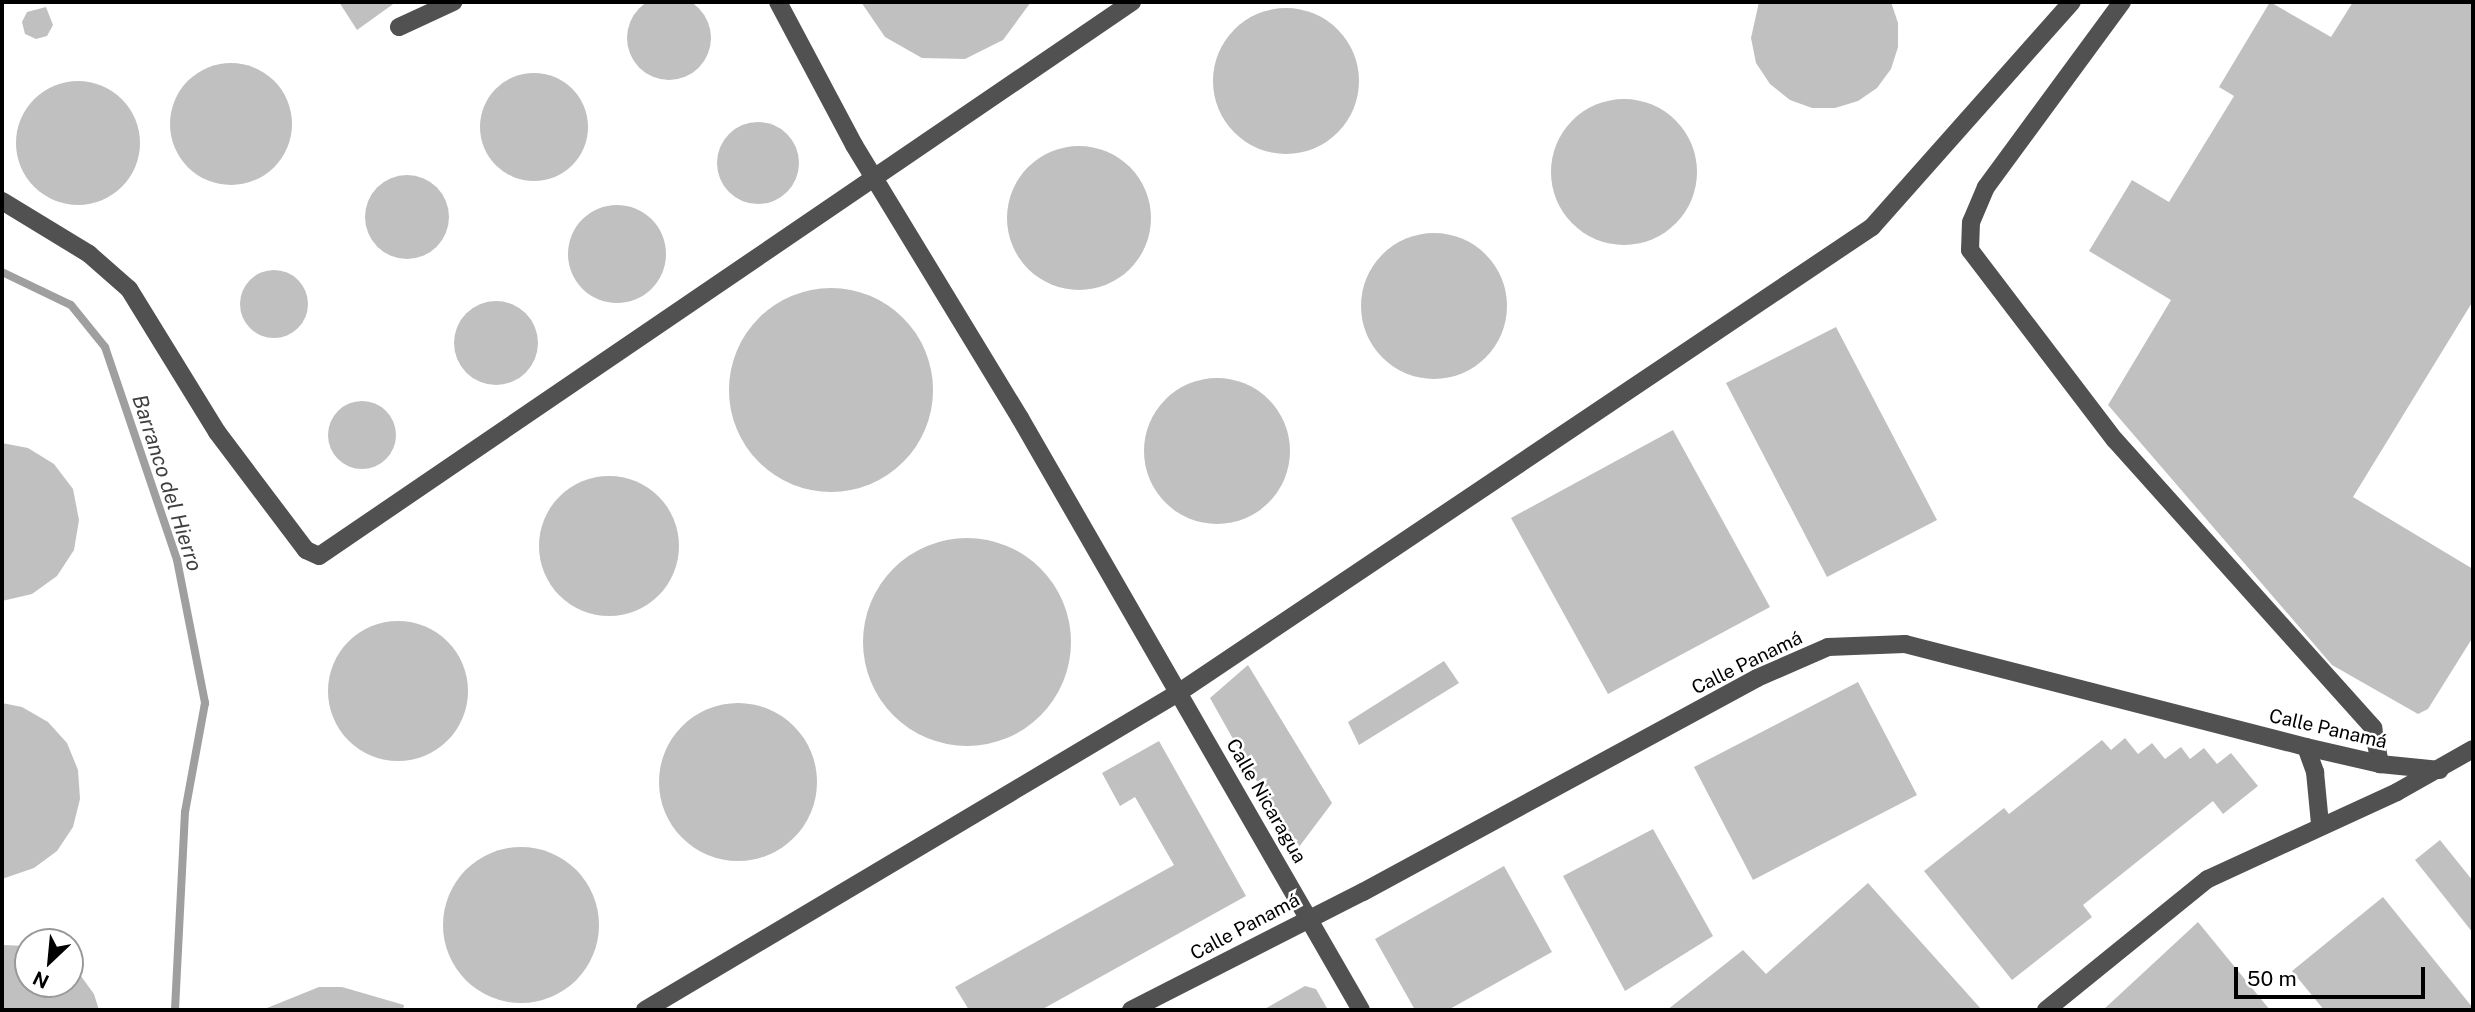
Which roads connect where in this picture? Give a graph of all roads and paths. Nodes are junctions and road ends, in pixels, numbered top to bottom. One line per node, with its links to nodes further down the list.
1 (453, 2): 6 (street)
2 (778, 2): 7 (street, Calle Nicaragua)
3 (1132, 2): 7 (street)
4 (2072, 2): 9 (street)
5 (2122, 2): 12 (street)
6 (399, 27)
7 (875, 181): 8 (street); 9 (street, Calle Nicaragua)
8 (2, 201)
9 (1182, 700): 15 (street, Calle Nicaragua); 16 (street)
10 (2305, 747): 12 (street, Calle Panamá); 14 (street); 15 (street, Calle Panamá)
11 (2473, 749): 13 (street)
12 (2381, 764): 13 (street, Calle Panamá)
13 (2440, 771): 14 (street)
14 (2320, 824): 19 (street)
15 (1309, 916): 17 (street, Calle Panamá); 18 (street, Calle Nicaragua)
16 (645, 1010)
17 (1131, 1010)
18 (1360, 1010)
19 (2046, 1010)

